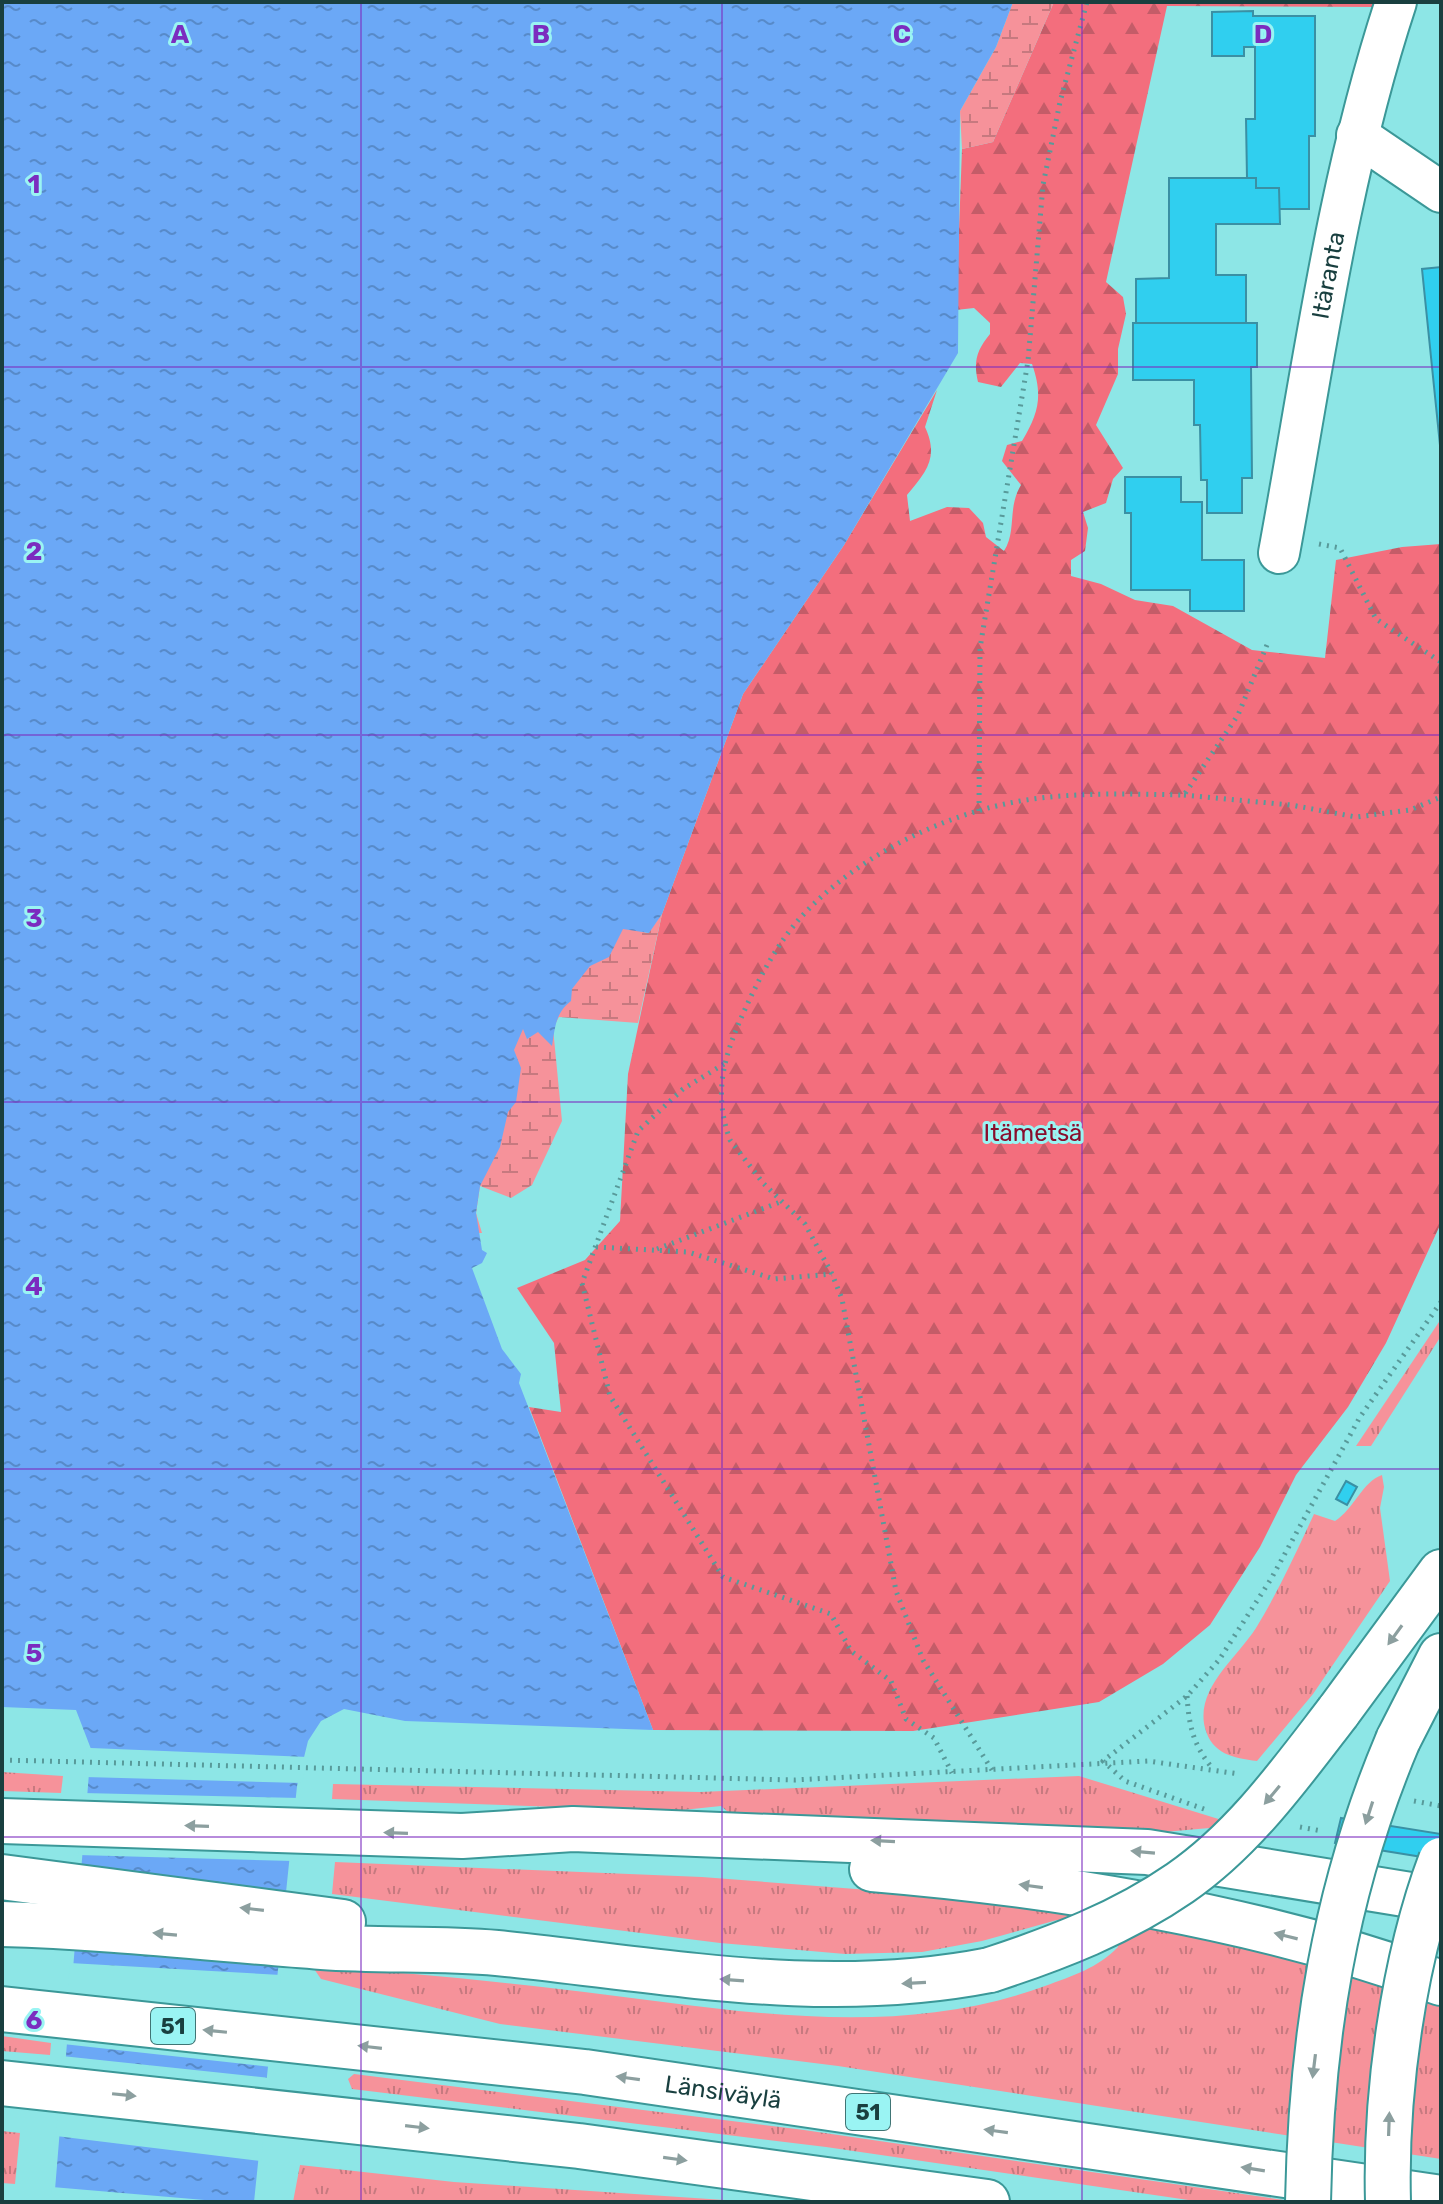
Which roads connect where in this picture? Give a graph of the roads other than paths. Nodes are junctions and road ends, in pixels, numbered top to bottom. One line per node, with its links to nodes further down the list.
1 (1396, 2): 2 (street, Itäranta)
2 (1357, 135): 3 (street); 4 (street, Itäranta)
3 (1441, 192)
4 (1281, 545)
5 (1441, 1572): 12 (highway, one-way to 12, bridge)
6 (1441, 1656): 19 (highway, one-way to 19, bridge)
7 (2, 1821): 8 (highway, one-way to 7)
8 (462, 1836): 11 (highway, one-way to 8); 14 (highway, one-way to 8)
9 (1441, 1860): 20 (highway, one-way to 9, bridge)
10 (2, 1877): 12 (highway)
11 (1441, 1900)
12 (51, 1904): 13 (highway)
13 (2, 1924)
14 (1441, 1983)
15 (2, 2009): 17 (highway, Länsiväylä / 51, one-way to 15)
16 (2, 2085): 18 (highway, one-way to 18)
17 (1441, 2198)
18 (987, 2202)
19 (1308, 2202)
20 (1388, 2202)

